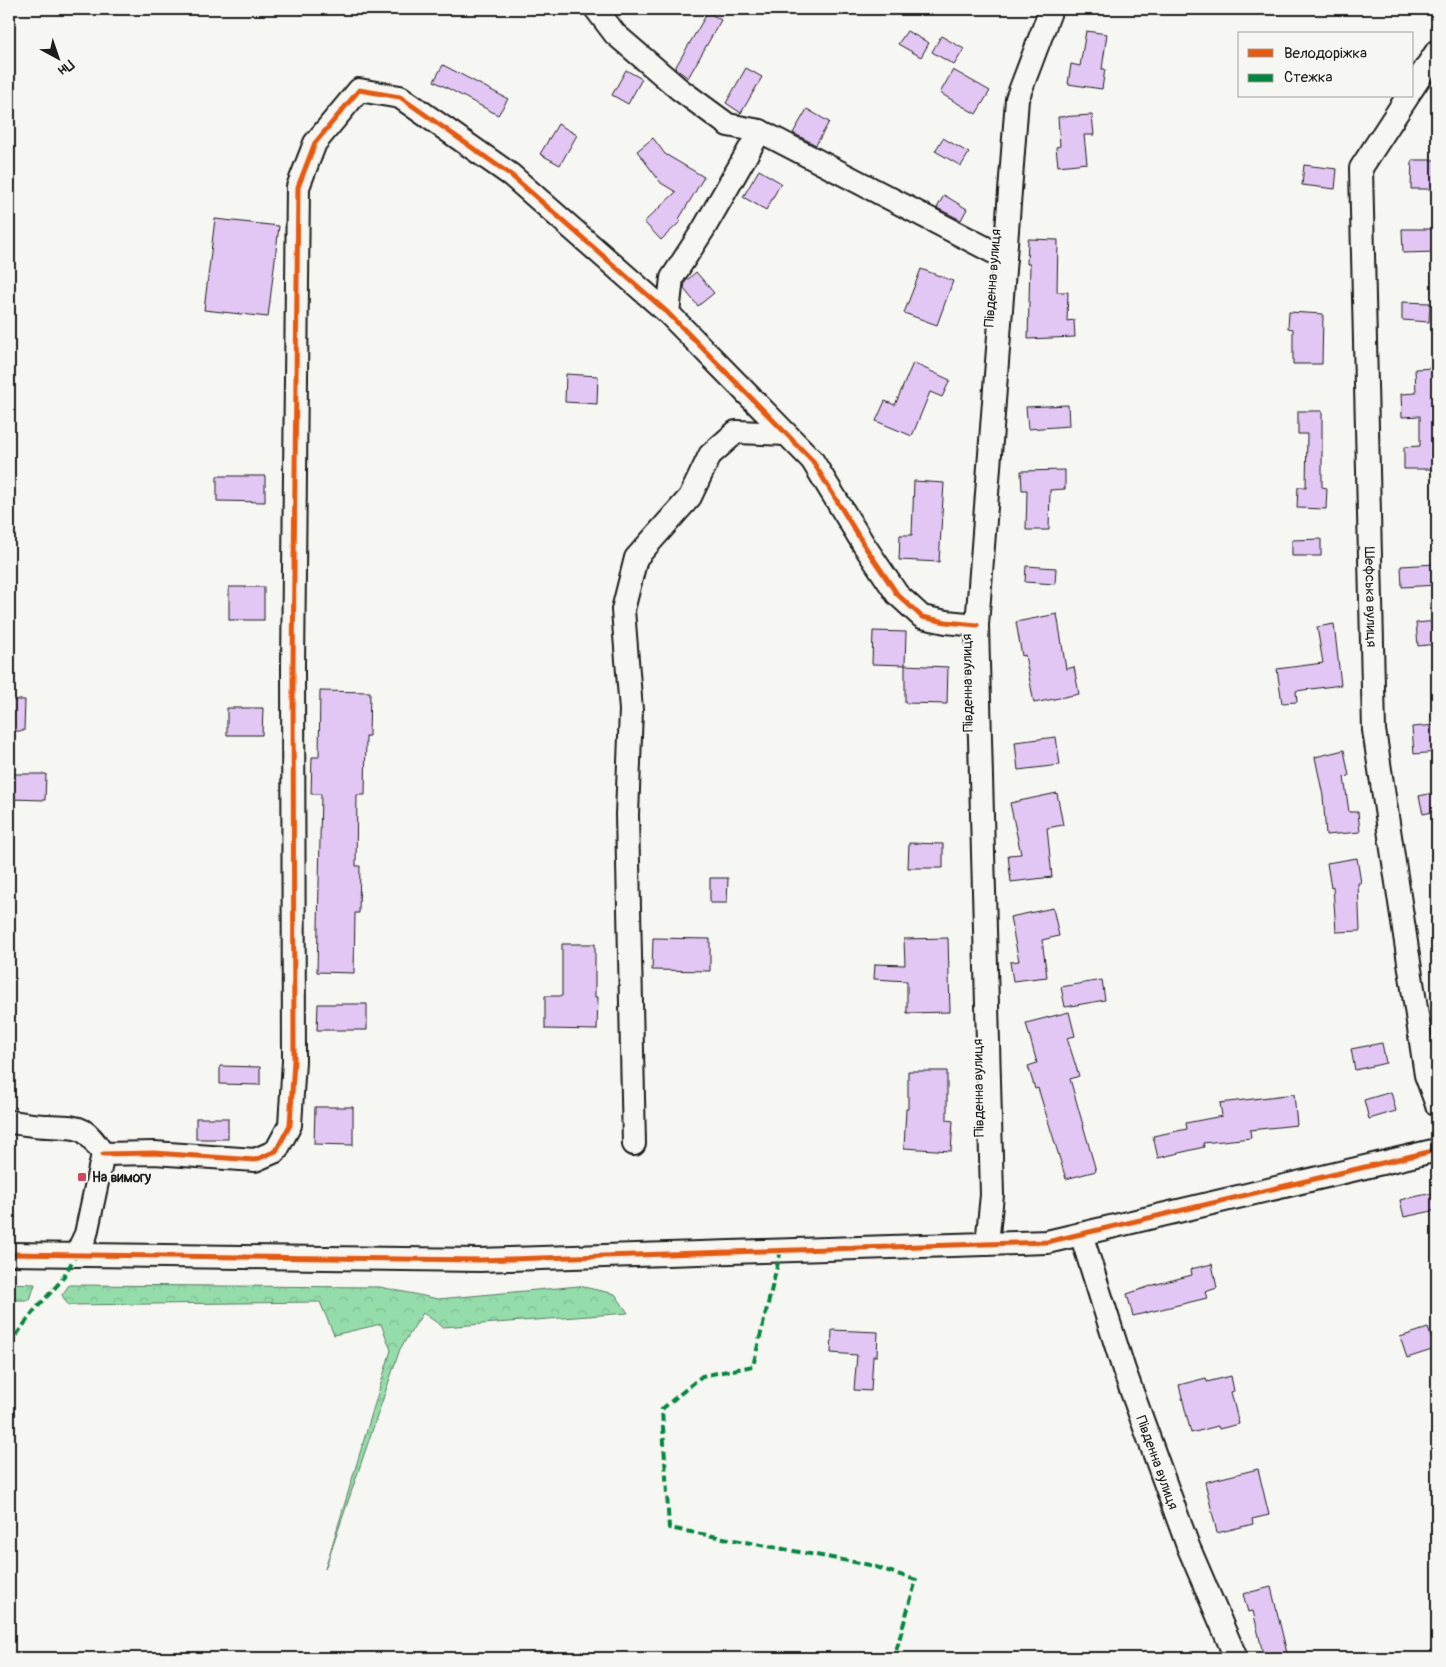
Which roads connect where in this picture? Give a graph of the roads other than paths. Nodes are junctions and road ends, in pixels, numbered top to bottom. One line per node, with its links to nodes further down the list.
1 (596, 9): 6 (street)
2 (1051, 9): 7 (street, Південна вулиця)
3 (1437, 51): 4 (street)
4 (1414, 86)
5 (1407, 98): 11 (street, Шефська вулиця)
6 (760, 131): 7 (street); 8 (street)
7 (1005, 258): 10 (street, Південна вулиця)
8 (668, 313): 9 (street); 15 (street)
9 (786, 434): 10 (street); 13 (street)
10 (977, 625): 17 (street, Південна вулиця)
11 (1437, 1105)
12 (9, 1122): 15 (street)
13 (634, 1144)
14 (1437, 1150): 16 (street)
15 (103, 1154): 19 (street)
16 (1081, 1234): 17 (street); 20 (street, Південна вулиця)
17 (987, 1244): 19 (street)
18 (9, 1254): 19 (street)
19 (76, 1255)
20 (1236, 1658)

